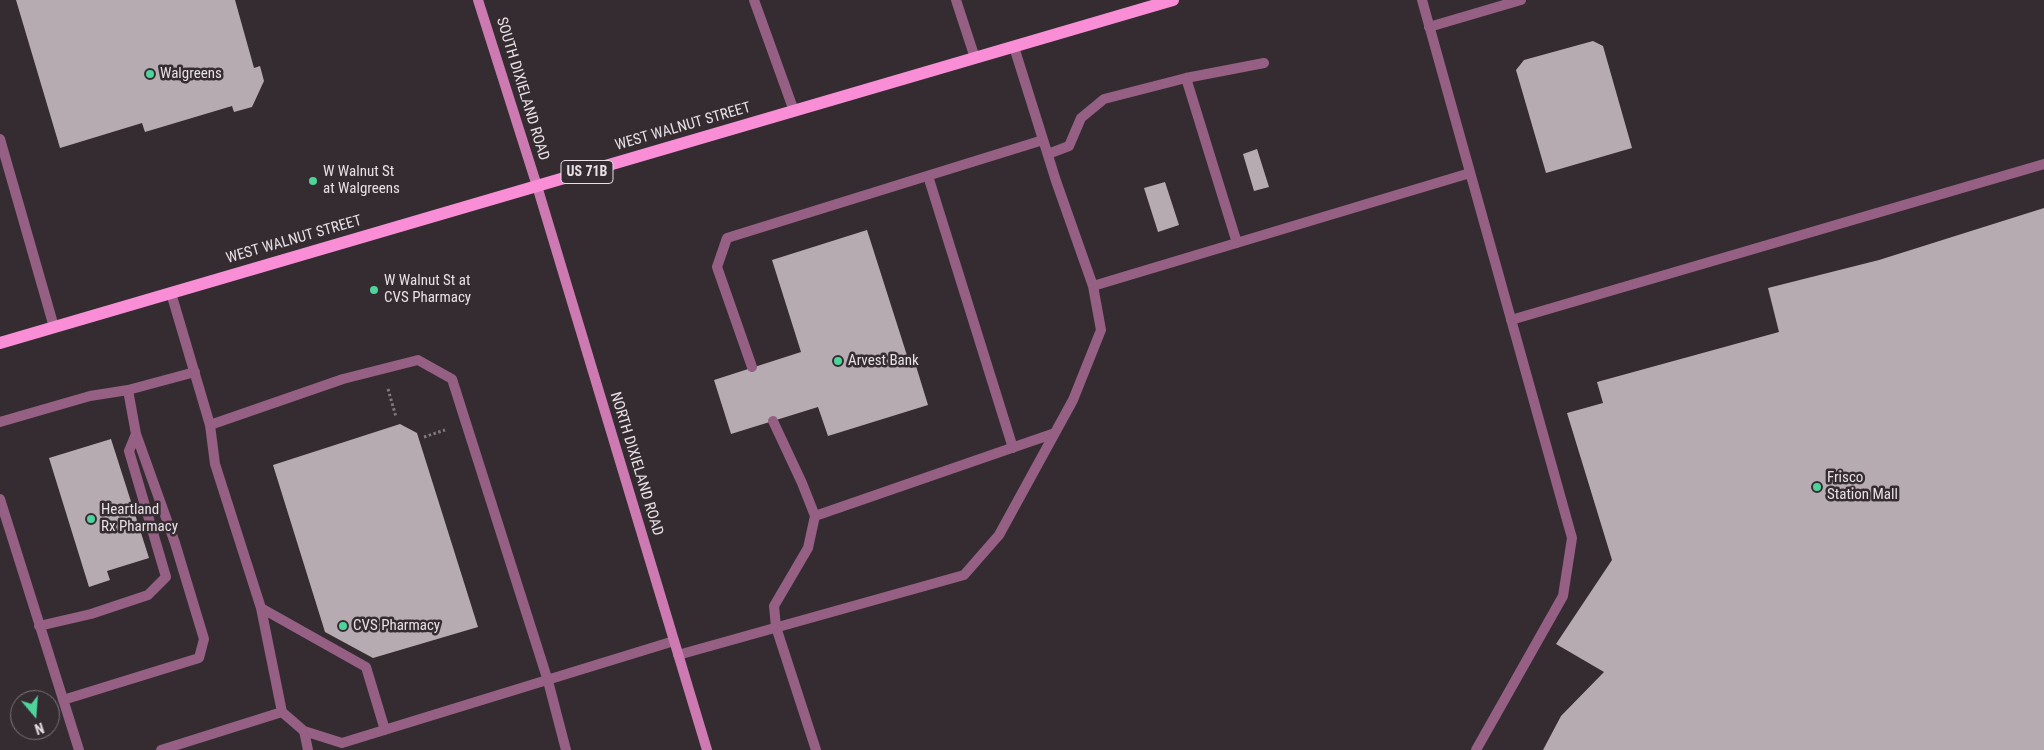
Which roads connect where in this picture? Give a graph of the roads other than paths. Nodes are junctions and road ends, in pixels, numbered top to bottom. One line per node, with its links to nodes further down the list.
1 (478, 0): 19 (main road, SOUTH DIXIELAND ROAD)
2 (756, 0): 12 (lane)
3 (956, 0): 9 (lane)
4 (1173, 0): 8 (main road, WEST WALNUT STREET / US 71B)
5 (1422, 0): 7 (lane)
6 (1521, 0): 7 (lane)
7 (1429, 27): 17 (lane)
8 (1014, 47): 9 (main road, WEST WALNUT STREET / US 71B); 14 (lane)
9 (975, 58): 12 (main road, WEST WALNUT STREET / US 71B)
10 (1264, 63): 11 (lane)
11 (1186, 78): 15 (lane); 20 (lane)
12 (794, 111): 19 (main road, WEST WALNUT STREET / US 71B)
13 (0, 139): 24 (lane)
14 (1043, 140): 15 (lane); 18 (lane)
15 (1048, 154): 21 (lane)
16 (2044, 164): 23 (lane)
17 (1470, 173): 20 (lane); 23 (lane)
18 (928, 176): 26 (lane); 34 (lane)
19 (537, 186): 22 (main road, WEST WALNUT STREET / US 71B); 40 (main road, NORTH DIXIELAND ROAD)
20 (1237, 243): 21 (lane)
21 (1093, 286): 32 (lane)
22 (171, 293): 24 (main road, WEST WALNUT STREET / US 71B); 27 (lane)
23 (1511, 320): 53 (lane)
24 (54, 327): 25 (main road, WEST WALNUT STREET / US 71B)
25 (0, 343)
26 (752, 367)
27 (195, 372): 28 (lane); 31 (lane)
28 (128, 390): 30 (lane); 33 (lane)
29 (773, 421): 36 (lane)
30 (0, 422)
31 (210, 425): 37 (lane); 42 (lane)
32 (1055, 433): 34 (lane); 39 (lane)
33 (136, 434): 38 (lane); 43 (lane)
34 (1013, 448): 36 (lane)
35 (0, 499): 38 (lane)
36 (815, 516): 39 (lane)
37 (261, 608): 44 (lane); 45 (lane)
38 (39, 626): 43 (lane)
39 (776, 627): 41 (lane); 52 (lane)
40 (674, 641): 41 (main road, NORTH DIXIELAND ROAD); 42 (lane)
41 (678, 654): 51 (main road, NORTH DIXIELAND ROAD)
42 (548, 681): 45 (lane); 50 (lane)
43 (63, 700): 47 (lane)
44 (282, 712): 46 (lane); 48 (lane)
45 (385, 730): 46 (lane)
46 (304, 731): 49 (lane)
47 (79, 750)
48 (161, 750)
49 (308, 750)
50 (566, 750)
51 (706, 750)
52 (816, 750)
53 (1476, 750)

